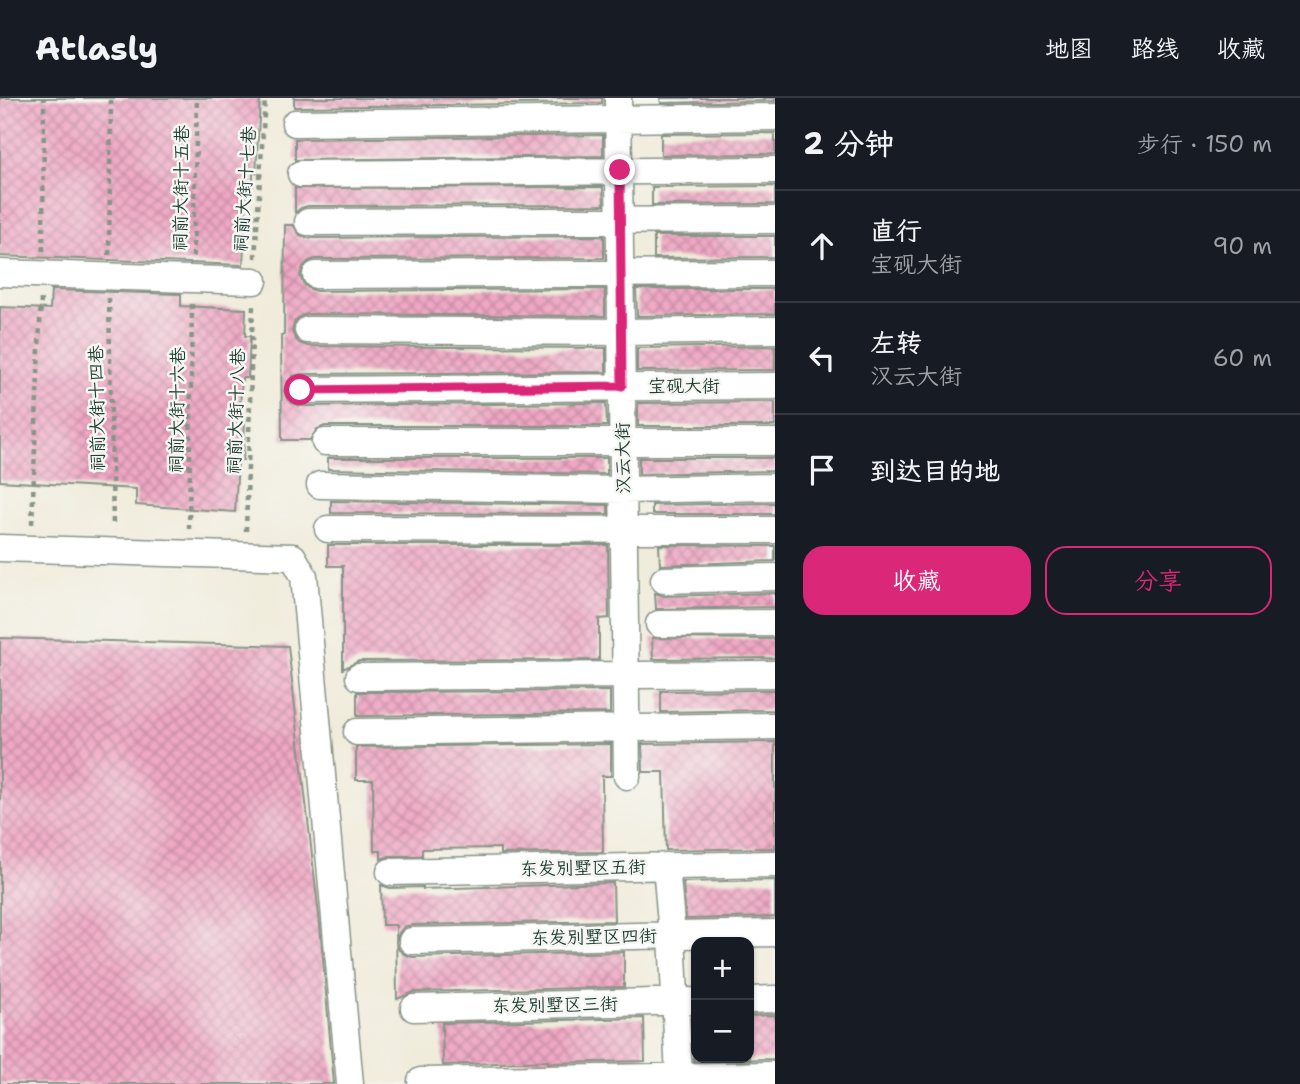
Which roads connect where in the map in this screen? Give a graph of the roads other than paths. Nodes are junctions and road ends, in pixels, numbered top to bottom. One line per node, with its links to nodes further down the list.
1 (619, 108): 2 (street); 3 (street); 4 (street, 汉云大街)
2 (775, 117)
3 (295, 123)
4 (620, 170): 5 (street); 6 (street); 7 (street, 汉云大街)
5 (775, 170)
6 (301, 174)
7 (620, 220): 8 (street); 9 (street); 11 (street, 汉云大街)
8 (775, 220)
9 (308, 222)
10 (0, 273): 14 (street)
11 (621, 273): 12 (street); 13 (street); 17 (street, 汉云大街)
12 (775, 273)
13 (316, 275)
14 (254, 281)
15 (308, 330): 17 (street)
16 (775, 330): 17 (street)
17 (621, 332): 18 (street, 汉云大街)
18 (622, 386): 19 (street, 宝砚大街); 20 (street, 宝砚大街); 23 (street, 汉云大街)
19 (775, 386)
20 (300, 390)
21 (325, 442): 23 (street)
22 (775, 442): 23 (street)
23 (623, 444): 26 (street, 汉云大街)
24 (320, 485): 26 (street)
25 (775, 487): 26 (street)
26 (624, 490): 29 (street, 汉云大街)
27 (328, 529): 29 (street)
28 (775, 530): 29 (street)
29 (624, 531): 38 (street, 汉云大街)
30 (0, 535): 31 (street)
31 (245, 542)
32 (0, 548): 57 (street)
33 (775, 577): 34 (street)
34 (664, 580)
35 (775, 623): 36 (street)
36 (659, 624)
37 (775, 674): 38 (street)
38 (626, 676): 39 (street); 41 (street, 汉云大街)
39 (359, 677)
40 (775, 726): 41 (street)
41 (627, 727): 42 (street); 43 (street, 汉云大街)
42 (358, 732)
43 (627, 776)
44 (775, 864): 45 (street, 东发别墅区五街)
45 (666, 866): 46 (street, 东发别墅区五街); 48 (street)
46 (390, 872)
47 (775, 933): 48 (street, 东发别墅区四街)
48 (672, 935): 49 (street, 东发别墅区四街); 52 (street)
49 (412, 941)
50 (775, 999): 51 (street)
51 (754, 1000)
52 (686, 1001): 53 (street, 东发别墅区三街); 55 (street)
53 (414, 1008)
54 (775, 1074): 55 (street)
55 (679, 1076): 56 (street)
56 (421, 1081)
57 (350, 1084)

